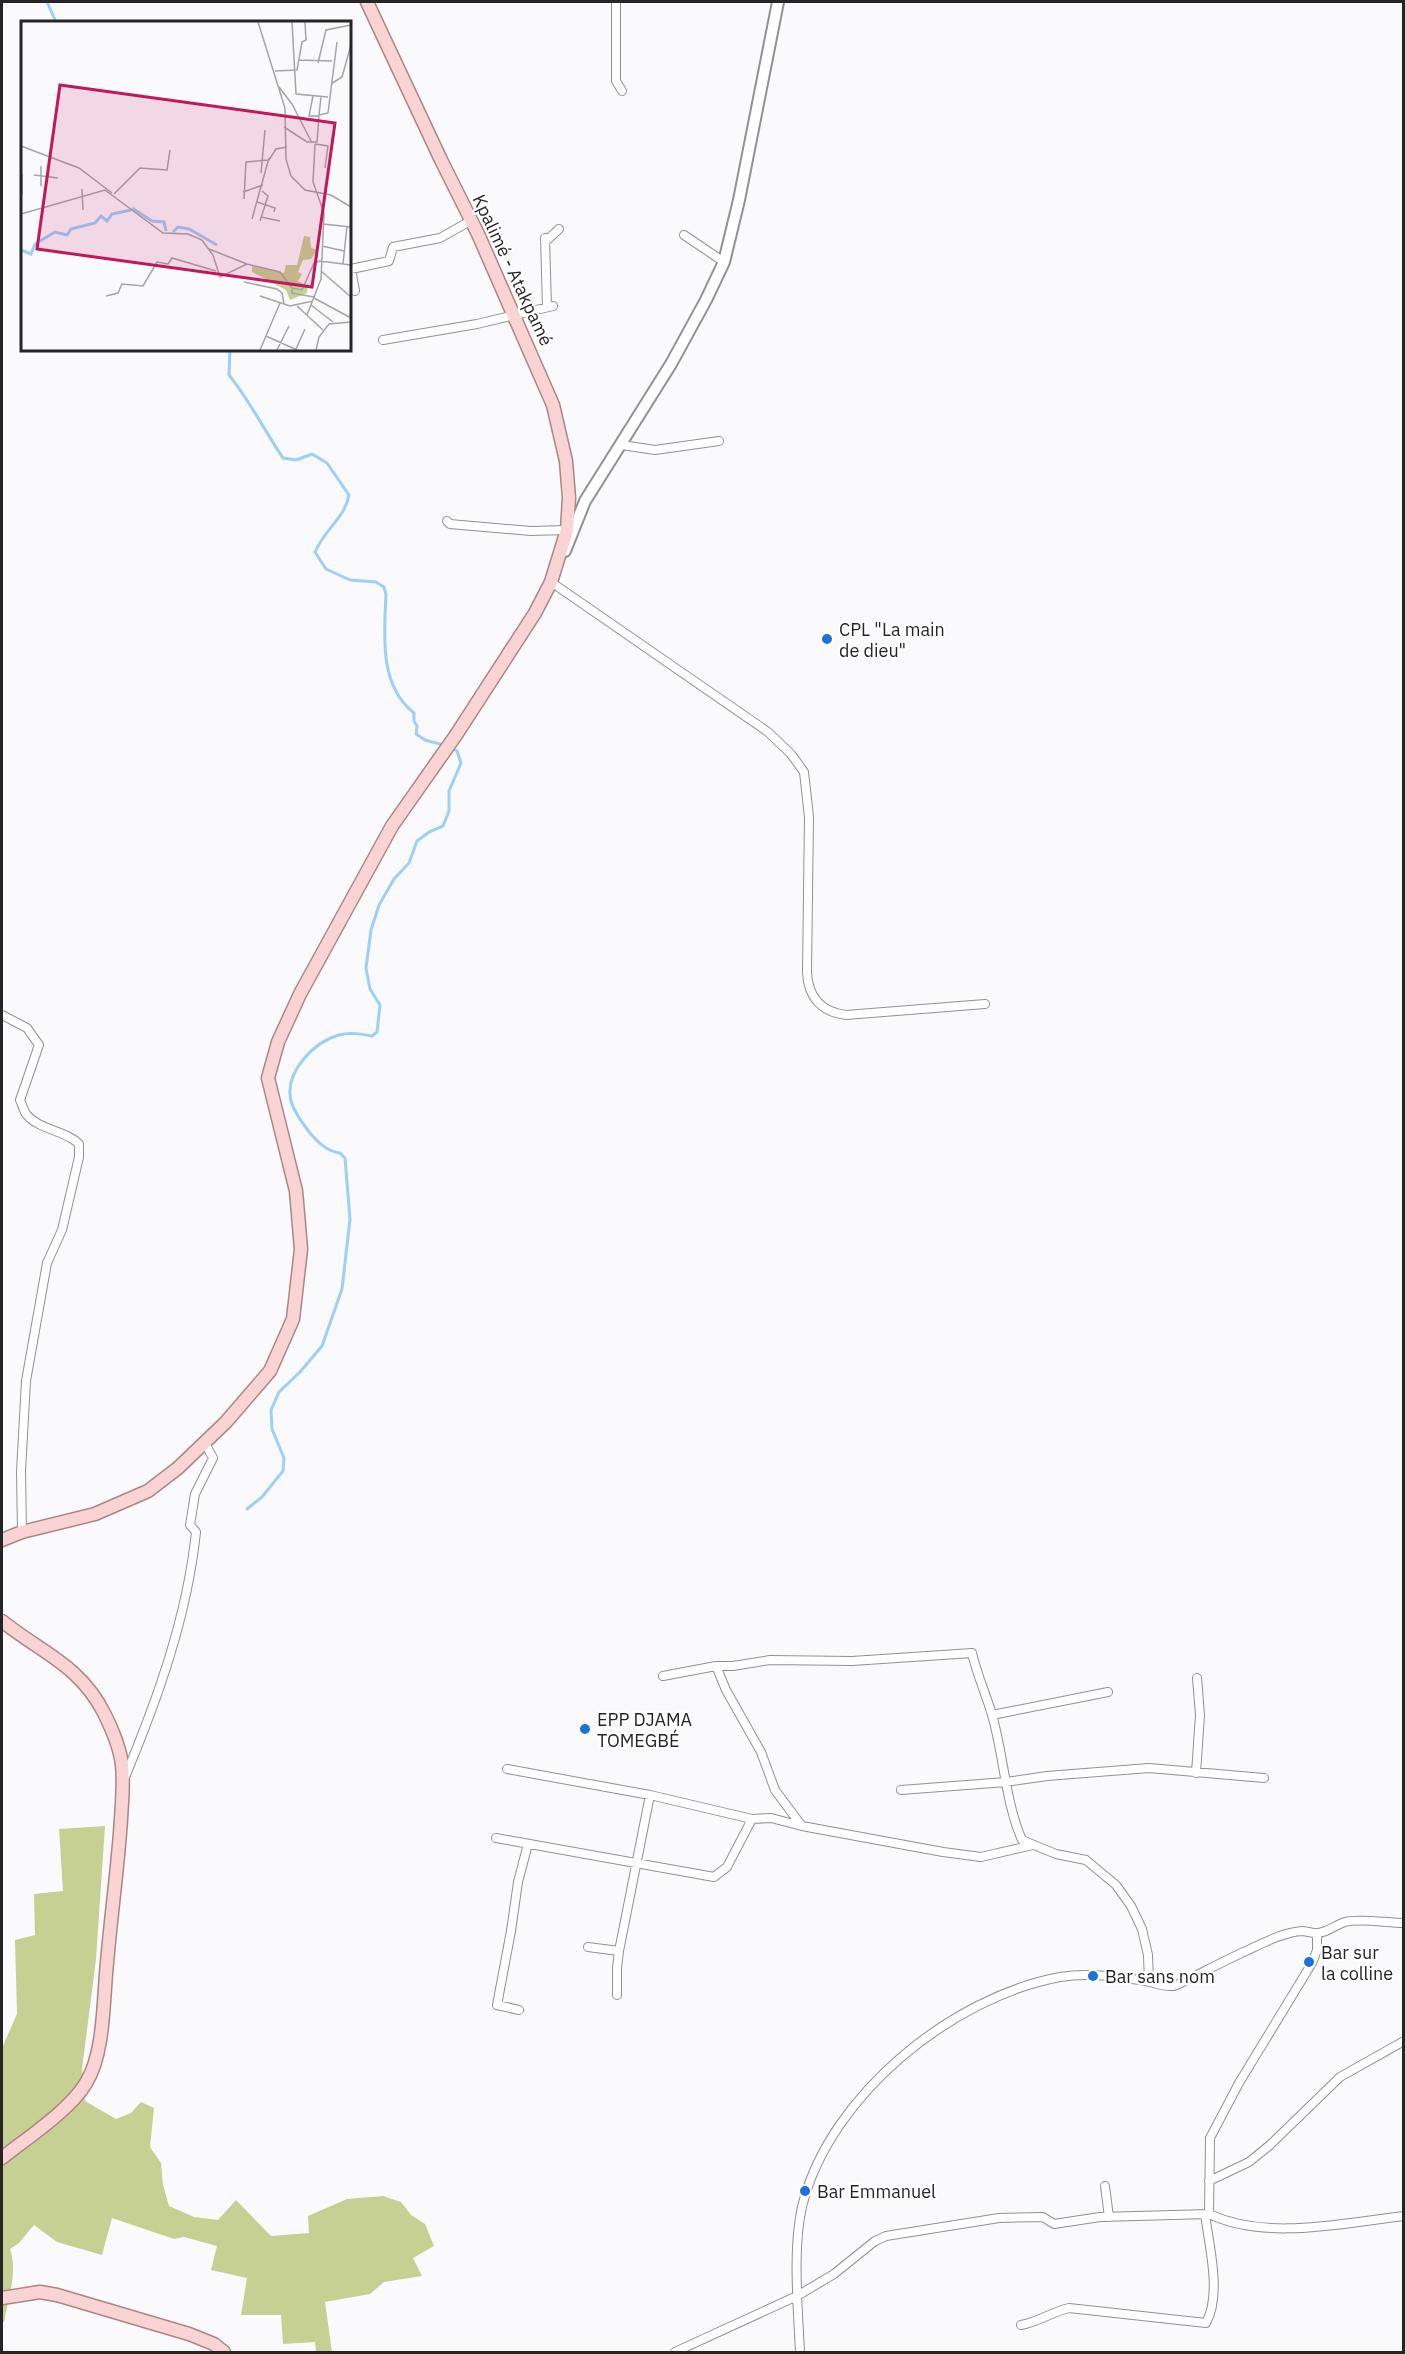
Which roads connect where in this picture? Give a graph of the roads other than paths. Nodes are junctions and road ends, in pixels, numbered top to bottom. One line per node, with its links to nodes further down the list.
1 (367, 2): 5 (main road, Kpalimé - Atakpamé)
2 (616, 2): 4 (street)
3 (778, 2): 8 (street)
4 (622, 91)
5 (472, 220): 9 (street); 10 (main road, Kpalimé - Atakpamé)
6 (558, 229): 10 (street)
7 (684, 235): 8 (street)
8 (724, 262): 13 (street)
9 (354, 291)
10 (515, 315): 11 (street); 15 (main road, Kpalimé - Atakpamé)
11 (383, 340)
12 (719, 441): 13 (street)
13 (622, 445): 16 (street)
14 (447, 521): 15 (street)
15 (567, 531): 16 (main road, Kpalimé - Atakpamé)
16 (557, 568): 17 (main road, Kpalimé - Atakpamé)
17 (551, 582): 18 (street); 20 (main road, Kpalimé - Atakpamé)
18 (985, 1004)
19 (2, 1015): 21 (street)
20 (205, 1443): 21 (main road, Kpalimé - Atakpamé); 33 (street)
21 (22, 1532): 22 (main road, Kpalimé - Atakpamé)
22 (2, 1540)
23 (2, 1621): 33 (main road)
24 (716, 1666): 25 (street); 28 (street); 37 (street)
25 (663, 1676)
26 (1197, 1678): 30 (street)
27 (1108, 1692): 28 (street)
28 (992, 1714): 32 (street)
29 (507, 1769): 35 (street)
30 (1196, 1773): 31 (street); 32 (street)
31 (1264, 1778)
32 (1006, 1782): 34 (street); 40 (street)
33 (123, 1784): 50 (main road)
34 (901, 1790)
35 (650, 1795): 36 (street); 41 (street)
36 (752, 1819): 37 (street); 41 (street)
37 (802, 1826): 40 (street)
38 (496, 1838): 39 (street)
39 (528, 1844): 41 (street); 48 (street)
40 (1033, 1845): 46 (street)
41 (636, 1864): 45 (street)
42 (1404, 1923): 43 (street)
43 (1317, 1934): 46 (street); 51 (street)
44 (588, 1947): 45 (street)
45 (620, 1951): 47 (street)
46 (1149, 1982): 56 (street)
47 (617, 1995)
48 (519, 2010)
49 (1404, 2041): 51 (street)
50 (2, 2158)
51 (1209, 2181): 53 (street)
52 (1105, 2186): 54 (street)
53 (1207, 2214): 54 (street); 55 (street); 58 (street)
54 (1109, 2217): 56 (street)
55 (1404, 2217)
56 (797, 2296): 60 (street); 61 (street)
57 (2, 2298): 59 (main road)
58 (1021, 2325)
59 (224, 2352)
60 (675, 2352)
61 (800, 2352)

